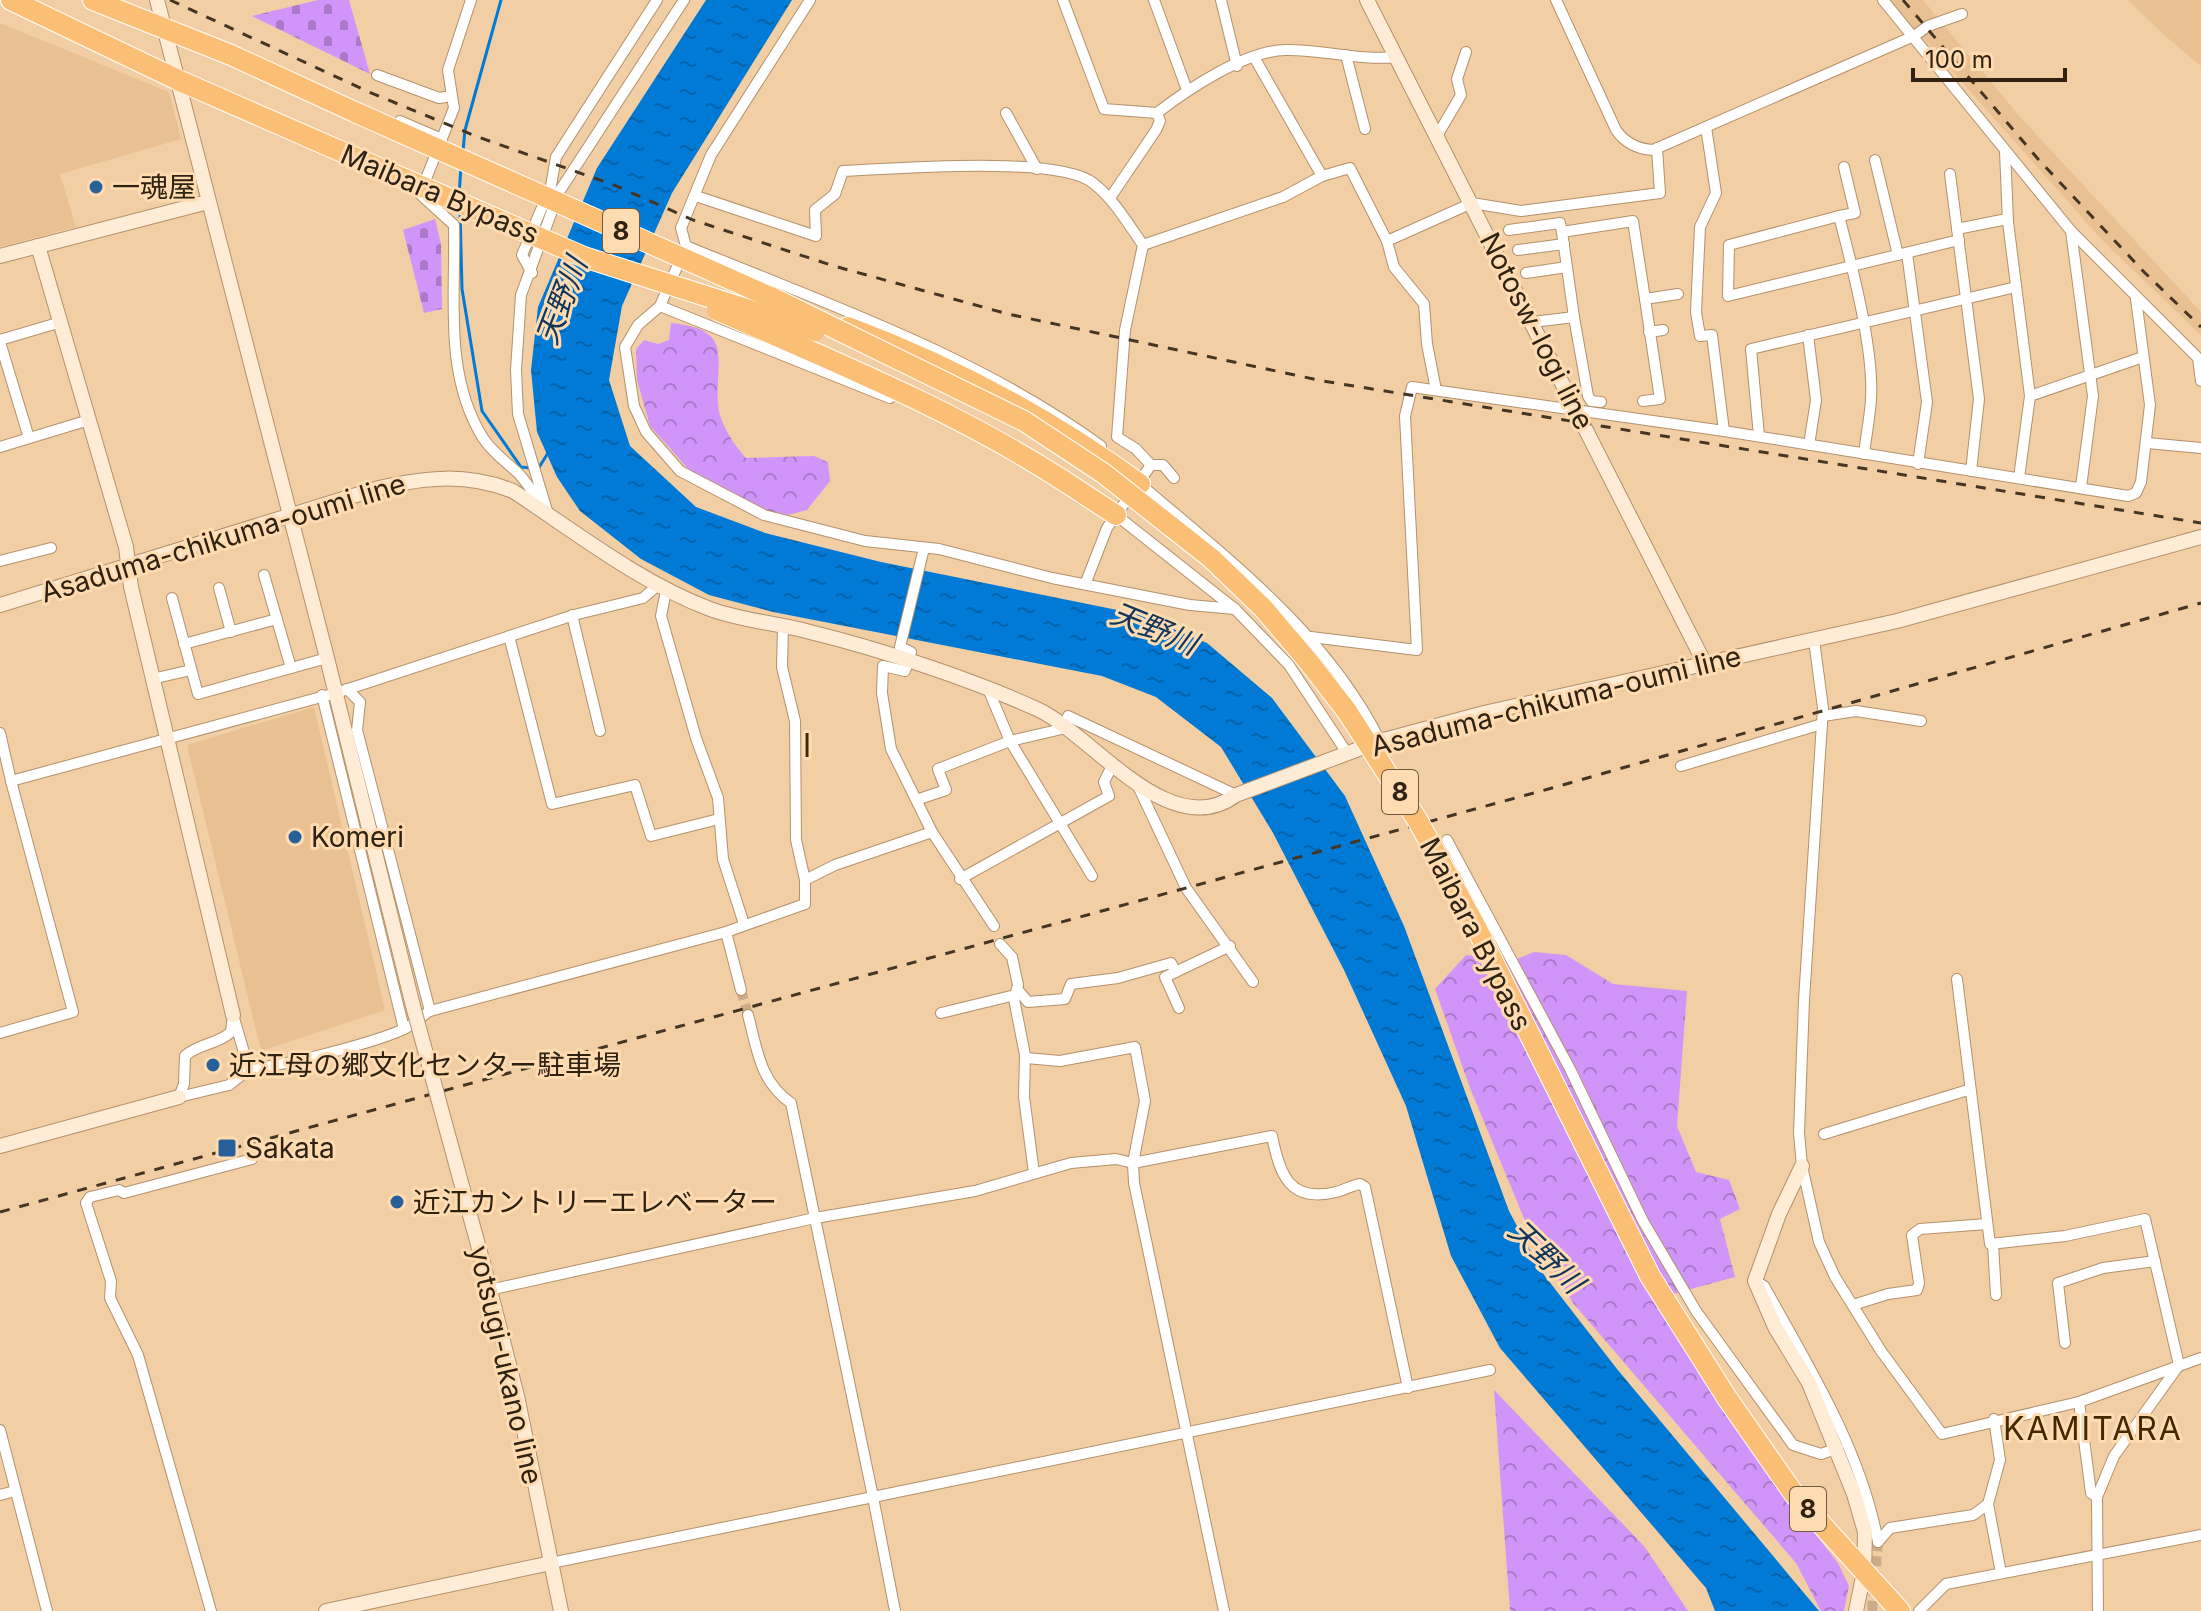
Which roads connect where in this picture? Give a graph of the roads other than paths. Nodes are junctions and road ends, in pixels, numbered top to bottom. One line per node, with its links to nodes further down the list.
1 (11, 0): 24 (highway, Maibara Bypass / 8)
2 (93, 0): 15 (highway, Maibara Bypass / 8)
3 (157, 0): 15 (main road, yotsugi-ukano line)
4 (471, 0): 26 (street)
5 (657, 0): 62 (street)
6 (684, 0): 62 (street)
7 (810, 0): 42 (street)
8 (1063, 0): 29 (street)
9 (1154, 0): 25 (street)
10 (1221, 0): 22 (street)
11 (1367, 0): 21 (main road, Notosw-Iogi line)
12 (1556, 0): 34 (street)
13 (1883, 0): 16 (street)
14 (1962, 14): 16 (street)
15 (166, 32): 18 (highway, Maibara Bypass / 8); 24 (main road, yotsugi-ukano line)
16 (1914, 36): 30 (street); 35 (street)
17 (1466, 52): 32 (street)
18 (231, 55): 33 (street); 70 (highway, Maibara Bypass / 8, bridge)
19 (1346, 55): 20 (street); 21 (street); 31 (street)
20 (1254, 57): 22 (street); 40 (street)
21 (1396, 57): 32 (main road, Notosw-Iogi line)
22 (1237, 66): 25 (street)
23 (377, 75): 26 (street)
24 (178, 80): 27 (highway, Maibara Bypass / 8); 44 (main road, yotsugi-ukano line)
25 (1187, 90): 29 (street)
26 (452, 96): 33 (street)
27 (228, 101): 41 (street); 64 (highway, Maibara Bypass / 8, bridge)
28 (1006, 113): 38 (street)
29 (1157, 113): 43 (street)
30 (1706, 127): 34 (street); 93 (street)
31 (1365, 129)
32 (1437, 136): 45 (main road, Notosw-Iogi line)
33 (442, 139): 41 (street)
34 (1657, 148): 45 (street)
35 (2005, 151): 47 (street); 49 (street)
36 (1875, 160): 58 (street)
37 (1844, 167): 46 (street)
38 (1037, 169): 42 (street); 43 (street)
39 (1950, 174): 51 (street)
40 (1322, 176): 52 (street); 54 (street)
41 (420, 194): 108 (street)
42 (696, 196): 56 (street)
43 (1110, 198): 54 (street)
44 (208, 202): 55 (main road); 109 (main road, yotsugi-ukano line)
45 (1472, 203): 52 (street); 75 (main road, Notosw-Iogi line)
46 (1839, 216): 60 (street); 60 (street)
47 (2007, 219): 51 (street); 65 (street)
48 (1509, 230): 50 (street)
49 (2071, 231): 69 (street); 83 (street)
50 (1562, 232): 53 (street); 68 (street)
51 (1958, 234): 58 (street); 67 (street)
52 (1387, 241): 86 (street)
53 (1564, 244): 57 (street); 61 (street)
54 (1143, 245): 102 (street)
55 (38, 246): 59 (main road); 74 (main road)
56 (686, 246): 71 (street); 106 (street)
57 (1518, 250)
58 (1902, 254): 60 (street); 72 (street)
59 (0, 256)
60 (1851, 263): 76 (street)
61 (1567, 267): 63 (street); 73 (street)
62 (532, 273): 108 (street)
63 (1526, 273)
64 (645, 279): 81 (highway, Maibara Bypass / 8, bridge); 110 (highway, bridge)
65 (2016, 287): 67 (street); 88 (street)
66 (1678, 294): 68 (street)
67 (1966, 298): 72 (street); 103 (street)
68 (1645, 299): 78 (street)
69 (2136, 299): 82 (street); 84 (street)
70 (777, 300): 81 (highway, Maibara Bypass / 8, bridge); 106 (highway, bridge)
71 (660, 306): 110 (street); 113 (street)
72 (1914, 310): 76 (street); 101 (street)
73 (1574, 317): 75 (street); 90 (street)
74 (61, 322): 80 (street); 92 (main road)
75 (1533, 322): 91 (main road, Notosw-Iogi line)
76 (1862, 323): 79 (street); 100 (street)
77 (1663, 330): 78 (street)
78 (1649, 332): 89 (street)
79 (1808, 335): 94 (street); 97 (street)
80 (0, 341): 85 (street)
81 (883, 353): 218 (highway, Maibara Bypass / 8, bridge)
82 (2143, 357): 83 (street); 96 (street)
83 (2089, 374): 88 (street); 107 (street)
84 (2201, 381)
85 (13, 389): 87 (street); 95 (street)
86 (1436, 390): 91 (street); 128 (street)
87 (0, 393)
88 (2030, 396): 105 (street)
89 (1643, 401)
90 (1601, 402)
91 (1579, 412): 93 (street); 133 (main road, Notosw-Iogi line)
92 (89, 420): 95 (street); 115 (main road)
93 (1724, 431): 94 (street)
94 (1759, 436): 97 (street)
95 (29, 438): 98 (street)
96 (2147, 443): 99 (street); 107 (street)
97 (1809, 445): 100 (street)
98 (0, 447)
99 (2201, 448)
100 (1864, 454): 101 (street)
101 (1918, 464): 103 (street)
102 (1151, 465): 104 (street); 106 (street)
103 (1971, 471): 105 (street)
104 (1174, 478)
105 (2019, 478): 107 (street)
106 (1142, 482): 110 (street); 128 (street)
107 (2081, 487)
108 (548, 514): 109 (main road, Asaduma-chikuma-oumi line); 119 (main road, Asaduma-chikuma-oumi line)
109 (291, 515): 115 (main road, Asaduma-chikuma-oumi line); 131 (main road, yotsugi-ukano line)
110 (1114, 519): 117 (street); 122 (street)
111 (2201, 537): 129 (main road, Asaduma-chikuma-oumi line)
112 (51, 548): 114 (street)
113 (923, 553): 117 (street); 132 (street)
114 (0, 561)
115 (129, 566): 121 (main road, Asaduma-chikuma-oumi line); 136 (main road)
116 (264, 575): 124 (street)
117 (1086, 582): 122 (street)
118 (219, 588): 126 (street)
119 (661, 588): 123 (street); 125 (main road, Asaduma-chikuma-oumi line); 154 (street)
120 (172, 598): 130 (street)
121 (0, 605)
122 (1235, 609): 147 (street)
123 (572, 615): 127 (street); 142 (street)
124 (277, 619): 126 (street); 134 (street)
125 (783, 627): 132 (main road, Asaduma-chikuma-oumi line); 160 (street)
126 (231, 632): 130 (street)
127 (509, 636): 138 (street); 154 (street)
128 (1311, 637): 146 (street)
129 (1814, 640): 133 (main road, Asaduma-chikuma-oumi line); 139 (street)
130 (184, 644): 135 (street)
131 (327, 658): 134 (street); 138 (main road, yotsugi-ukano line)
132 (908, 662): 137 (main road, Asaduma-chikuma-oumi line); 153 (street)
133 (1705, 664): 146 (main road, Asaduma-chikuma-oumi line)
134 (291, 668): 135 (street)
135 (191, 670): 136 (street)
136 (152, 679): 144 (main road)
137 (989, 691): 141 (main road, Asaduma-chikuma-oumi line); 145 (street)
138 (335, 692): 144 (street); 172 (street); 176 (street); 197 (main road, yotsugi-ukano line, bridge)
139 (1822, 720): 140 (street); 149 (street); 190 (street)
140 (1921, 721)
141 (1066, 728): 145 (street); 148 (main road, Asaduma-chikuma-oumi line); 152 (street)
142 (600, 731)
143 (0, 733): 150 (street)
144 (166, 737): 150 (street); 174 (main road)
145 (1010, 741): 153 (street); 155 (street)
146 (1380, 741): 147 (main road, Asaduma-chikuma-oumi line)
147 (1340, 756): 152 (main road, Asaduma-chikuma-oumi line)
148 (1113, 764): 151 (main road, Asaduma-chikuma-oumi line); 155 (street)
149 (1681, 766)
150 (11, 781): 177 (street)
151 (1138, 786): 152 (main road, Asaduma-chikuma-oumi line); 165 (street)
152 (1241, 793)
153 (919, 799): 156 (street)
154 (719, 819): 161 (street)
155 (1058, 823): 158 (street); 159 (street)
156 (932, 832): 159 (street); 160 (street)
157 (1447, 840): 209 (street)
158 (1092, 876)
159 (960, 879): 162 (street)
160 (805, 880): 161 (street)
161 (744, 924): 163 (street)
162 (994, 926)
163 (726, 932): 169 (street); 172 (street)
164 (1000, 944): 170 (street)
165 (1230, 946): 166 (street); 168 (street)
166 (1176, 972): 170 (street); 171 (street)
167 (1957, 979): 184 (street)
168 (1253, 982)
169 (741, 990)
170 (1016, 992): 173 (street); 180 (street)
171 (1179, 1008)
172 (430, 1011): 176 (street)
173 (941, 1013)
174 (233, 1015): 178 (street); 179 (street)
175 (748, 1015): 192 (street)
176 (404, 1029): 181 (street)
177 (0, 1033)
178 (223, 1039): 179 (street); 182 (street)
179 (242, 1051): 181 (street)
180 (1026, 1058): 189 (street); 191 (street)
181 (246, 1068): 183 (street)
182 (185, 1078): 183 (street); 185 (street)
183 (206, 1090): 185 (street)
184 (1968, 1090): 186 (street); 193 (street)
185 (179, 1097): 187 (main road)
186 (1824, 1134)
187 (0, 1146)
188 (252, 1159): 221 (street)
189 (1133, 1163): 191 (street); 204 (street); 208 (street)
190 (1802, 1166): 196 (main road); 199 (street)
191 (1034, 1173): 192 (street)
192 (815, 1218): 197 (street); 212 (street)
193 (1987, 1224): 194 (street); 199 (street)
194 (1993, 1244): 195 (street); 198 (street)
195 (2155, 1261): 200 (street); 202 (street)
196 (1755, 1281): 209 (main road); 214 (street)
197 (489, 1290): 217 (main road, yotsugi-ukano line)
198 (1996, 1295)
199 (1853, 1305): 206 (street)
200 (2065, 1343)
201 (2201, 1358): 202 (street)
202 (2179, 1365): 205 (street); 213 (street)
203 (1490, 1370): 204 (street)
204 (1408, 1388): 208 (street)
205 (2079, 1402): 206 (street); 213 (street)
206 (1994, 1419): 214 (street)
207 (0, 1430): 210 (street)
208 (1186, 1434): 212 (street); 225 (street)
209 (1838, 1448): 218 (main road)
210 (15, 1491): 211 (street); 220 (street)
211 (0, 1495)
212 (873, 1497): 217 (street); 224 (street)
213 (2097, 1497): 216 (street)
214 (1988, 1504): 219 (street)
215 (2201, 1535): 216 (street)
216 (2095, 1555): 219 (street); 229 (street)
217 (551, 1563): 222 (main road); 223 (main road, yotsugi-ukano line)
218 (1864, 1572): 226 (main road); 227 (highway, Maibara Bypass / 8)
219 (2001, 1573): 228 (street)
220 (47, 1611)
221 (211, 1611)
222 (326, 1611)
223 (561, 1611)
224 (895, 1611)
225 (1224, 1611)
226 (1856, 1611)
227 (1900, 1611)
228 (1919, 1611)
229 (2098, 1611)

